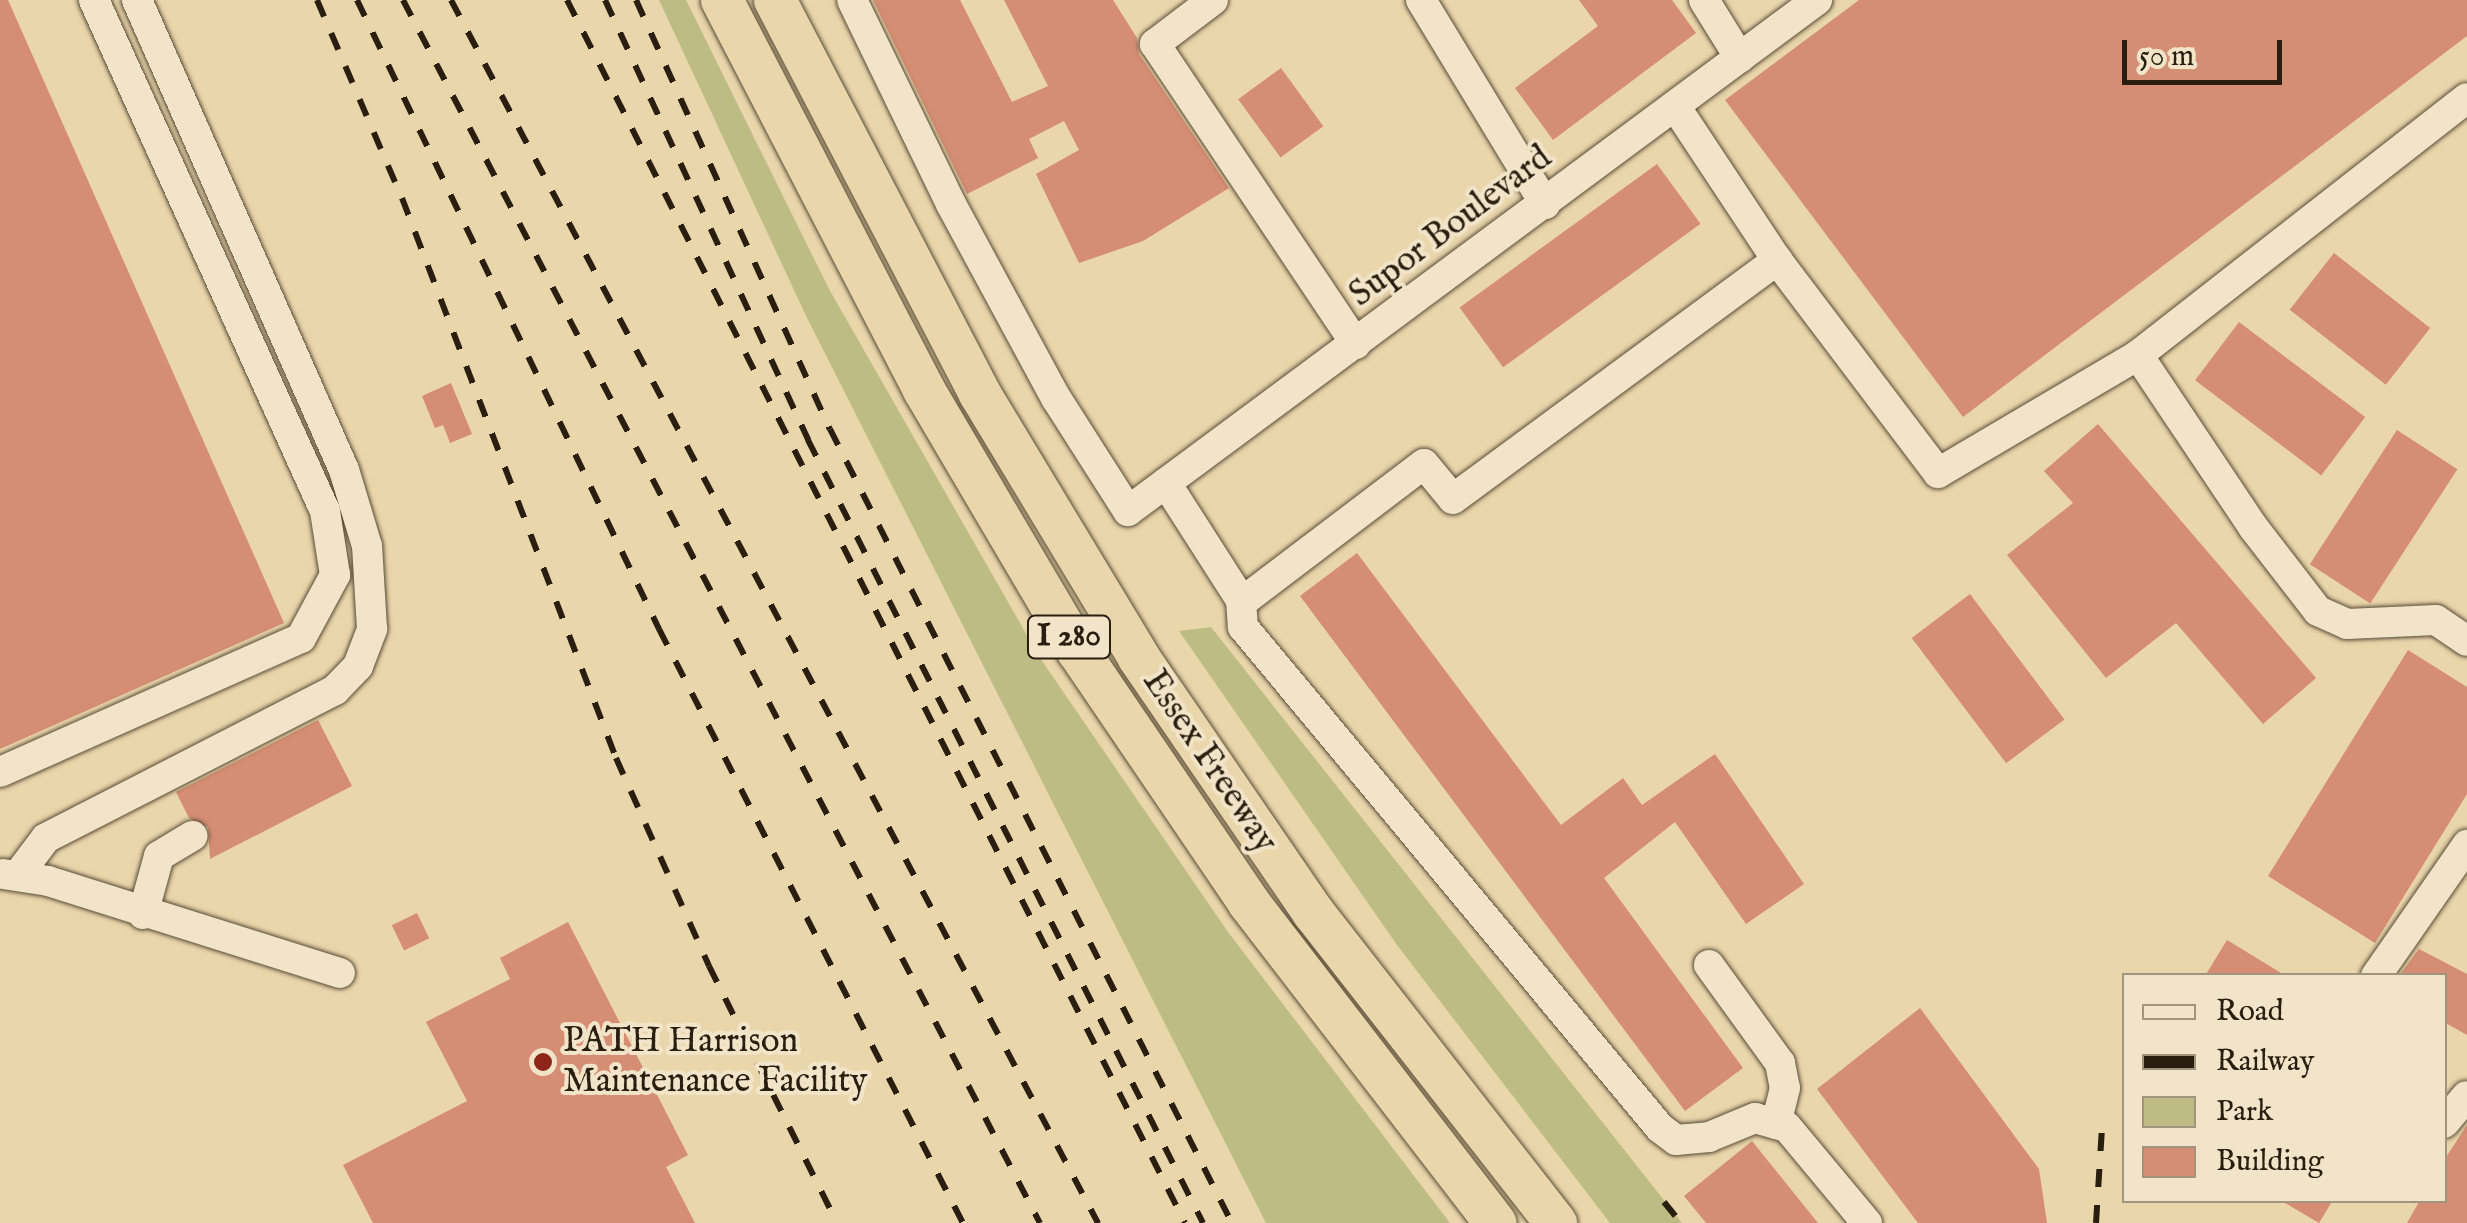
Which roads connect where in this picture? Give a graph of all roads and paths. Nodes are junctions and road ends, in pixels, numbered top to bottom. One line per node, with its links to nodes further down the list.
1 (94, 0): 20 (street)
2 (137, 0): 23 (street)
3 (722, 0): 29 (highway, Essex Freeway / I 280)
4 (775, 0): 30 (highway, Essex Freeway / I 280)
5 (852, 0): 17 (street, Supor Boulevard)
6 (1212, 0): 15 (street)
7 (1421, 0): 13 (street)
8 (1704, 0): 10 (street)
9 (1817, 0): 10 (street, Supor Boulevard)
10 (1740, 58): 12 (street, Supor Boulevard)
11 (2467, 98): 16 (street)
12 (1675, 106): 13 (street, Supor Boulevard); 14 (street)
13 (1545, 204): 15 (street, Supor Boulevard)
14 (1777, 260): 16 (street); 18 (street)
15 (1356, 344): 17 (street, Supor Boulevard)
16 (2138, 355): 19 (street)
17 (1166, 484): 18 (street)
18 (1241, 600): 28 (street)
19 (2467, 641)
20 (0, 772)
21 (192, 836): 24 (street)
22 (2467, 846): 27 (street)
23 (9, 874): 24 (street)
24 (143, 914): 26 (street)
25 (1709, 965): 28 (street)
26 (340, 973)
27 (2378, 973)
28 (1776, 1124): 31 (street)
29 (1495, 1223)
30 (1556, 1223)
31 (1867, 1223)

